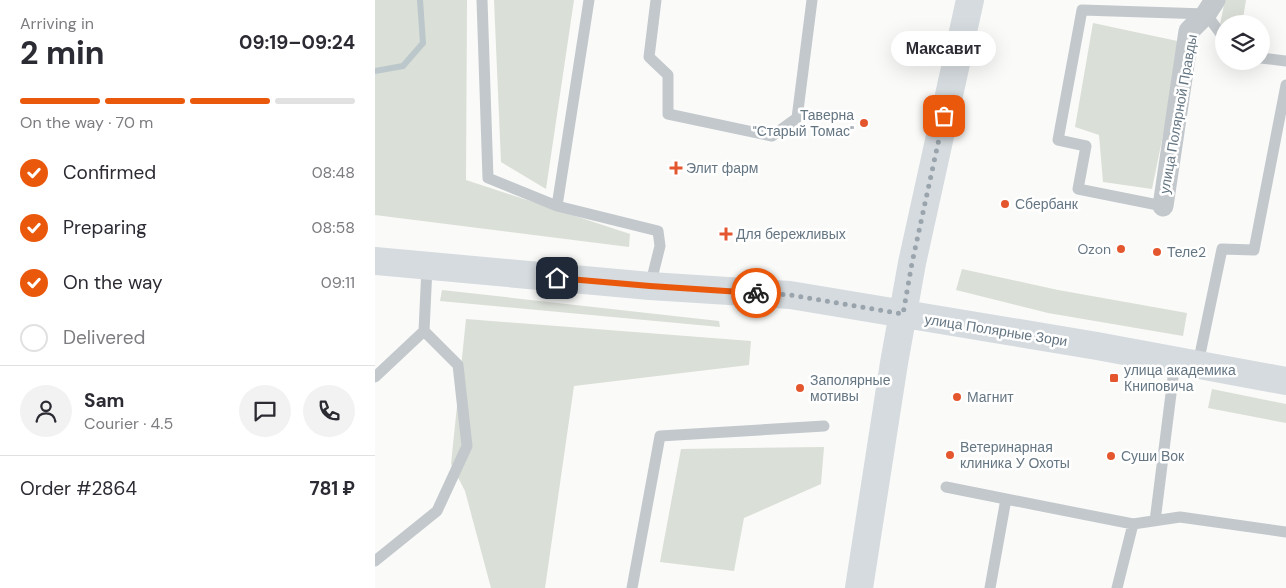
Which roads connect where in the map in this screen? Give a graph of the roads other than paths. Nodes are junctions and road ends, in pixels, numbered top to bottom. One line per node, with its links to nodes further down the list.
1 (482, 0): 10 (lane)
2 (589, 0): 10 (lane)
3 (656, 0): 4 (lane)
4 (812, 0)
5 (970, 0): 15 (main road)
6 (1211, 7): 11 (street, улица Полярной Правды); 11 (lane)
7 (1270, 59): 8 (lane)
8 (1286, 61)
9 (1286, 85): 17 (lane)
10 (557, 206): 14 (lane)
11 (1163, 206)
12 (375, 261): 13 (main road, улица Полярные Зори)
13 (427, 266): 14 (main road, улица Полярные Зори); 16 (lane)
14 (650, 286): 15 (main road, улица Полярные Зори)
15 (903, 314): 17 (main road, улица Полярные Зори); 28 (main road)
16 (424, 331): 18 (lane); 26 (lane)
17 (1187, 363): 19 (main road, улица Полярные Зори); 23 (lane)
18 (376, 374)
19 (1286, 381)
20 (824, 426): 27 (lane)
21 (946, 487): 22 (lane)
22 (1006, 499): 24 (lane); 29 (lane)
23 (1155, 520): 24 (lane); 25 (lane)
24 (1133, 524): 30 (lane)
25 (1286, 532)
26 (375, 561)
27 (632, 588)
28 (859, 588)
29 (990, 588)
30 (1117, 588)

